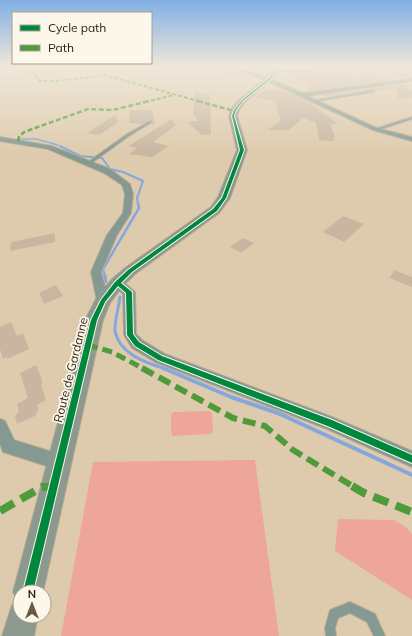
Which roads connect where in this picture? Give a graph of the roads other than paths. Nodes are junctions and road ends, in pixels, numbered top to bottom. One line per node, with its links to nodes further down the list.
1 (249, 96): 11 (street, Route de Gardanne)
2 (300, 96): 4 (street)
3 (348, 96): 4 (lane)
4 (312, 101): 7 (street)
5 (412, 118): 7 (lane)
6 (151, 122): 10 (lane)
7 (377, 129): 9 (street)
8 (0, 139): 10 (street)
9 (411, 139)
10 (92, 161): 11 (street)
11 (110, 292): 13 (street); 14 (street, Route de Gardanne)
12 (2, 434): 14 (street)
13 (412, 459)
14 (59, 462): 15 (street, Route de Gardanne)
15 (30, 584)
16 (21, 624): 17 (street)
17 (18, 636)
18 (331, 636): 19 (lane)
19 (380, 636)

